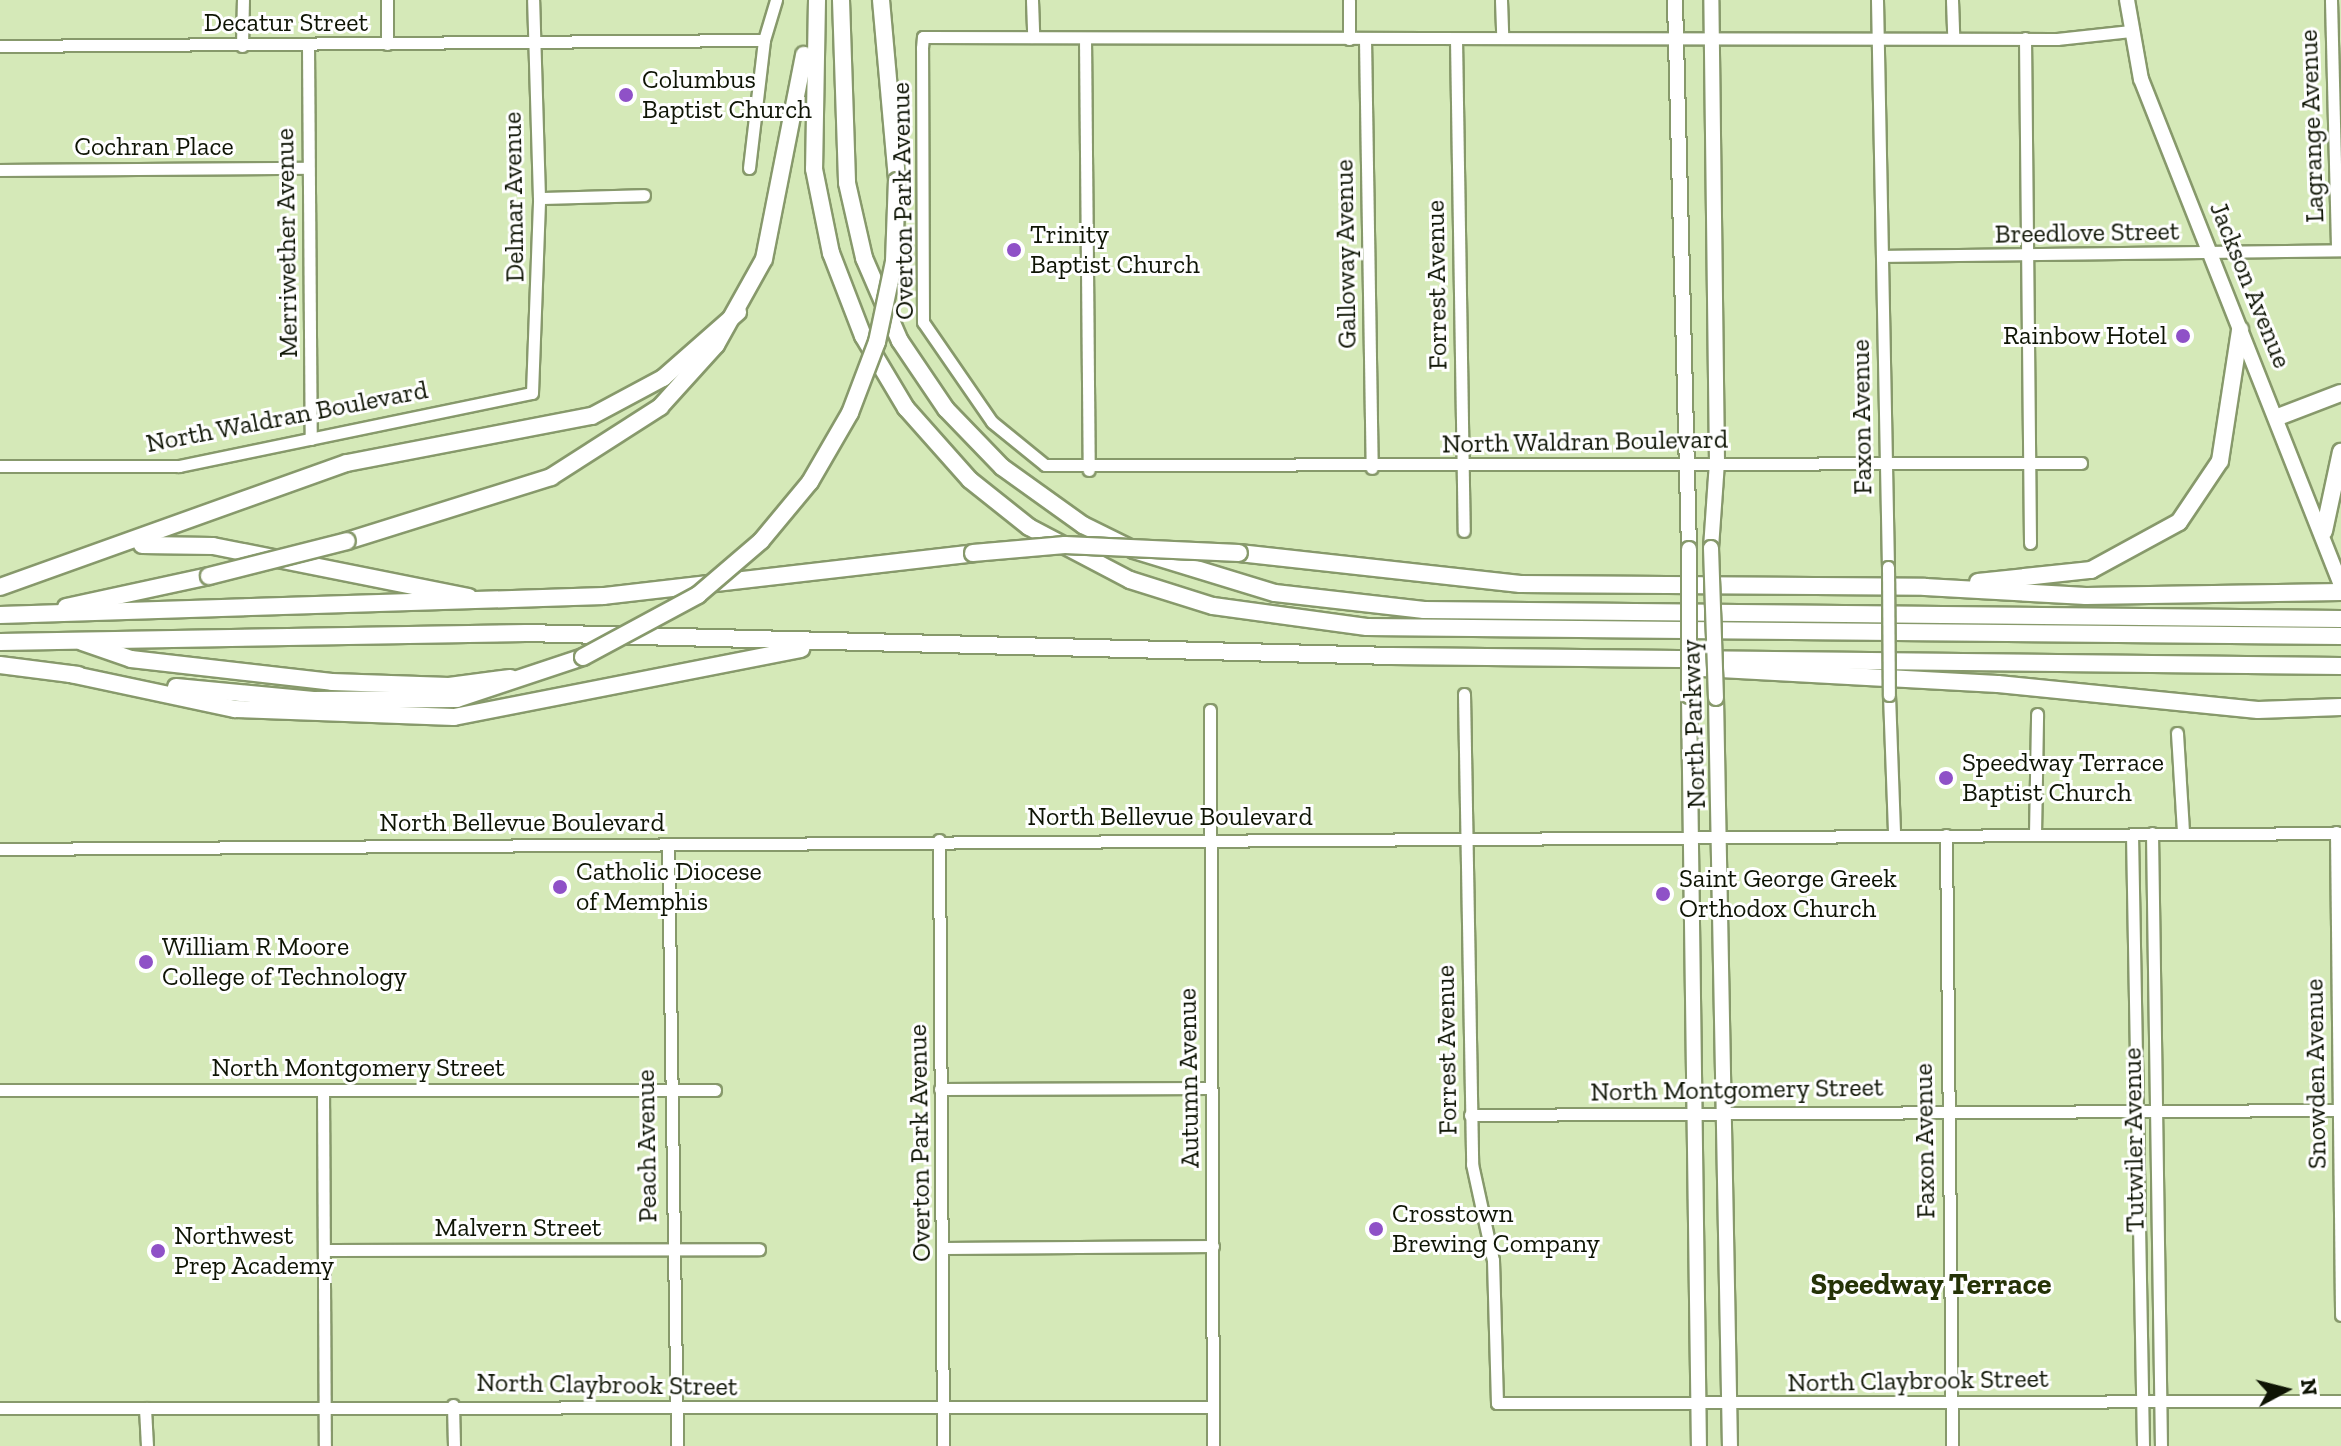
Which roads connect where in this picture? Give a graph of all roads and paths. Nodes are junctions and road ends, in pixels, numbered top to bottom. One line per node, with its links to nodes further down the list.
1 (243, 0): 33 (street)
2 (387, 0): 31 (street)
3 (533, 0): 30 (street, Delmar Avenue)
4 (776, 0): 29 (street)
5 (814, 0): 45 (highway); 72 (highway)
6 (841, 0): 71 (highway)
7 (881, 0): 80 (highway, bridge)
8 (1032, 0): 20 (street)
9 (1349, 0): 25 (street)
10 (1501, 0): 22 (street)
11 (1675, 0): 18 (main road, North Parkway)
12 (1711, 0): 19 (main road, North Parkway)
13 (1877, 0): 28 (street, Faxon Avenue)
14 (1952, 0): 23 (street)
15 (2127, 0): 17 (main road, Jackson Avenue)
16 (2331, 0): 35 (street, Lagrange Avenue)
17 (2131, 31): 24 (street); 42 (main road, Jackson Avenue)
18 (1676, 35): 19 (street); 22 (street); 52 (main road, North Parkway)
19 (1711, 36): 28 (street); 53 (main road, North Parkway)
20 (1033, 37): 21 (street); 60 (street, Overton Park Avenue)
21 (1085, 38): 25 (street); 60 (street)
22 (1502, 38): 27 (street)
23 (1953, 38): 24 (street); 28 (street)
24 (2025, 38): 44 (street)
25 (1349, 39): 26 (street)
26 (1365, 39): 27 (street); 59 (street, Galloway Avenue)
27 (1456, 39): 58 (street, Forrest Avenue)
28 (1878, 39): 43 (street, Faxon Avenue)
29 (764, 40): 30 (street, Decatur Street); 37 (street)
30 (533, 42): 31 (street, Decatur Street); 40 (street, Delmar Avenue)
31 (387, 44): 34 (street, Decatur Street)
32 (0, 46): 33 (street, Decatur Street)
33 (242, 46): 34 (street, Decatur Street)
34 (308, 46): 36 (street, Merriwether Avenue)
35 (2337, 91): 41 (street, Lagrange Avenue)
36 (308, 168): 38 (street, Cochran Place); 50 (street, Merriwether Avenue)
37 (749, 168)
38 (0, 170)
39 (644, 195): 40 (street)
40 (539, 198): 47 (street, Delmar Avenue)
41 (2339, 250): 42 (street, Breedlove Street)
42 (2211, 254): 44 (street, Breedlove Street); 46 (main road, Jackson Avenue)
43 (1882, 256): 44 (street, Breedlove Street); 54 (street, Faxon Avenue)
44 (2026, 257): 56 (street)
45 (738, 312): 64 (highway); 69 (highway, bridge)
46 (2240, 330): 49 (main road, Jackson Avenue); 67 (highway)
47 (532, 393): 50 (street, North Waldran Boulevard)
48 (2341, 393): 49 (highway)
49 (2278, 417): 62 (main road, Jackson Avenue)
50 (311, 439): 57 (street, North Waldran Boulevard)
51 (2341, 452): 62 (highway)
52 (1682, 462): 53 (street, North Waldran Boulevard); 58 (street, North Waldran Boulevard); 94 (main road, North Parkway, bridge)
53 (1717, 462): 54 (street, North Waldran Boulevard); 95 (main road, North Parkway, bridge)
54 (1885, 463): 56 (street, North Waldran Boulevard); 88 (street, Faxon Avenue, bridge)
55 (2081, 463): 56 (street, North Waldran Boulevard)
56 (2031, 464): 63 (street)
57 (0, 466)
58 (1462, 466): 59 (street, North Waldran Boulevard); 61 (street, Forrest Avenue)
59 (1372, 468): 60 (street, North Waldran Boulevard)
60 (1089, 470)
61 (1464, 531)
62 (2324, 531): 65 (main road, Jackson Avenue)
63 (2030, 543)
64 (124, 548): 66 (highway); 68 (highway)
65 (2340, 586): 67 (highway)
66 (0, 587)
67 (1925, 587): 68 (highway, bridge)
68 (486, 601): 69 (highway)
69 (38, 614): 70 (highway)
70 (0, 615)
71 (2341, 619)
72 (2341, 636)
73 (73, 639): 74 (highway); 75 (highway); 80 (highway)
74 (0, 642)
75 (828, 644): 76 (highway); 79 (highway)
76 (1653, 659): 78 (highway); 82 (highway)
77 (0, 665): 79 (highway)
78 (2341, 666)
79 (70, 674): 80 (highway)
80 (490, 687)
81 (1464, 694): 93 (street, Forrest Avenue)
82 (2341, 707)
83 (1210, 710): 96 (street, Autumn Avenue)
84 (2037, 714): 90 (street)
85 (2177, 733): 86 (street)
86 (2183, 832): 87 (street, North Bellevue Boulevard); 89 (street, North Bellevue Boulevard)
87 (2338, 832): 109 (street, Snowden Avenue)
88 (1894, 833): 92 (street, North Bellevue Boulevard); 95 (street, North Bellevue Boulevard)
89 (2152, 833): 91 (street, North Bellevue Boulevard); 108 (street, Tutwiler Avenue)
90 (2035, 834): 91 (street, North Bellevue Boulevard); 92 (street, North Bellevue Boulevard)
91 (2132, 834): 107 (street, Tutwiler Avenue)
92 (1946, 835): 110 (street, Faxon Avenue)
93 (1466, 838): 94 (street, North Bellevue Boulevard); 96 (street, North Bellevue Boulevard); 112 (street, Forrest Avenue)
94 (1686, 838): 95 (street, North Bellevue Boulevard); 111 (main road, North Parkway)
95 (1722, 838): 106 (main road, North Parkway)
96 (1210, 839): 97 (street, North Bellevue Boulevard); 100 (street, Autumn Avenue)
97 (939, 840): 98 (street, North Bellevue Boulevard); 101 (street, Overton Park Avenue)
98 (668, 845): 99 (street, North Bellevue Boulevard); 105 (street, Peach Avenue)
99 (0, 849)
100 (1210, 1088): 101 (street); 113 (street, Autumn Avenue)
101 (940, 1089): 114 (street, Overton Park Avenue)
102 (0, 1090): 103 (street, North Montgomery Street)
103 (323, 1090): 105 (street, North Montgomery Street); 116 (street)
104 (715, 1090): 105 (street, North Montgomery Street)
105 (668, 1091): 117 (street, Peach Avenue)
106 (1726, 1108): 110 (street, North Montgomery Street); 111 (street, North Montgomery Street); 127 (main road, North Parkway)
107 (2136, 1110): 108 (street, North Montgomery Street); 110 (street, North Montgomery Street); 119 (street, Tutwiler Avenue)
108 (2155, 1110): 109 (street, North Montgomery Street); 120 (street, Tutwiler Avenue)
109 (2340, 1110): 118 (street, Snowden Avenue)
110 (1946, 1111): 123 (street, Faxon Avenue)
111 (1691, 1113): 112 (street, North Montgomery Street); 125 (main road, North Parkway)
112 (1470, 1115): 122 (street, Forrest Avenue)
113 (1213, 1246): 114 (street); 126 (street, Autumn Avenue)
114 (944, 1248): 132 (street, Overton Park Avenue)
115 (759, 1249): 117 (street, Malvern Street)
116 (326, 1250): 117 (street, Malvern Street); 130 (street)
117 (671, 1250): 131 (street, Peach Avenue)
118 (2341, 1315)
119 (2142, 1400): 120 (street, North Claybrook Street); 123 (street, North Claybrook Street); 142 (street, Tutwiler Avenue)
120 (2160, 1400): 121 (street, North Claybrook Street); 143 (street, Tutwiler Avenue)
121 (2341, 1401)
122 (1497, 1403): 125 (street, North Claybrook Street)
123 (1951, 1403): 127 (street, North Claybrook Street); 141 (street, Faxon Avenue)
124 (453, 1405): 130 (street, North Claybrook Street); 131 (street, North Claybrook Street); 135 (street)
125 (1696, 1405): 127 (street, North Claybrook Street); 139 (main road, North Parkway)
126 (1213, 1407): 132 (street, North Claybrook Street); 138 (street, Autumn Avenue)
127 (1731, 1407): 140 (main road, North Parkway)
128 (0, 1408): 129 (street, North Claybrook Street)
129 (145, 1408): 130 (street, North Claybrook Street); 133 (street)
130 (325, 1408): 134 (street)
131 (676, 1409): 132 (street, North Claybrook Street); 136 (street, Peach Avenue)
132 (943, 1410): 137 (street, Overton Park Avenue)
133 (147, 1446)
134 (325, 1446)
135 (454, 1446)
136 (677, 1446)
137 (943, 1446)
138 (1213, 1446)
139 (1696, 1446)
140 (1731, 1446)
141 (1952, 1446)
142 (2143, 1446)
143 (2161, 1446)

